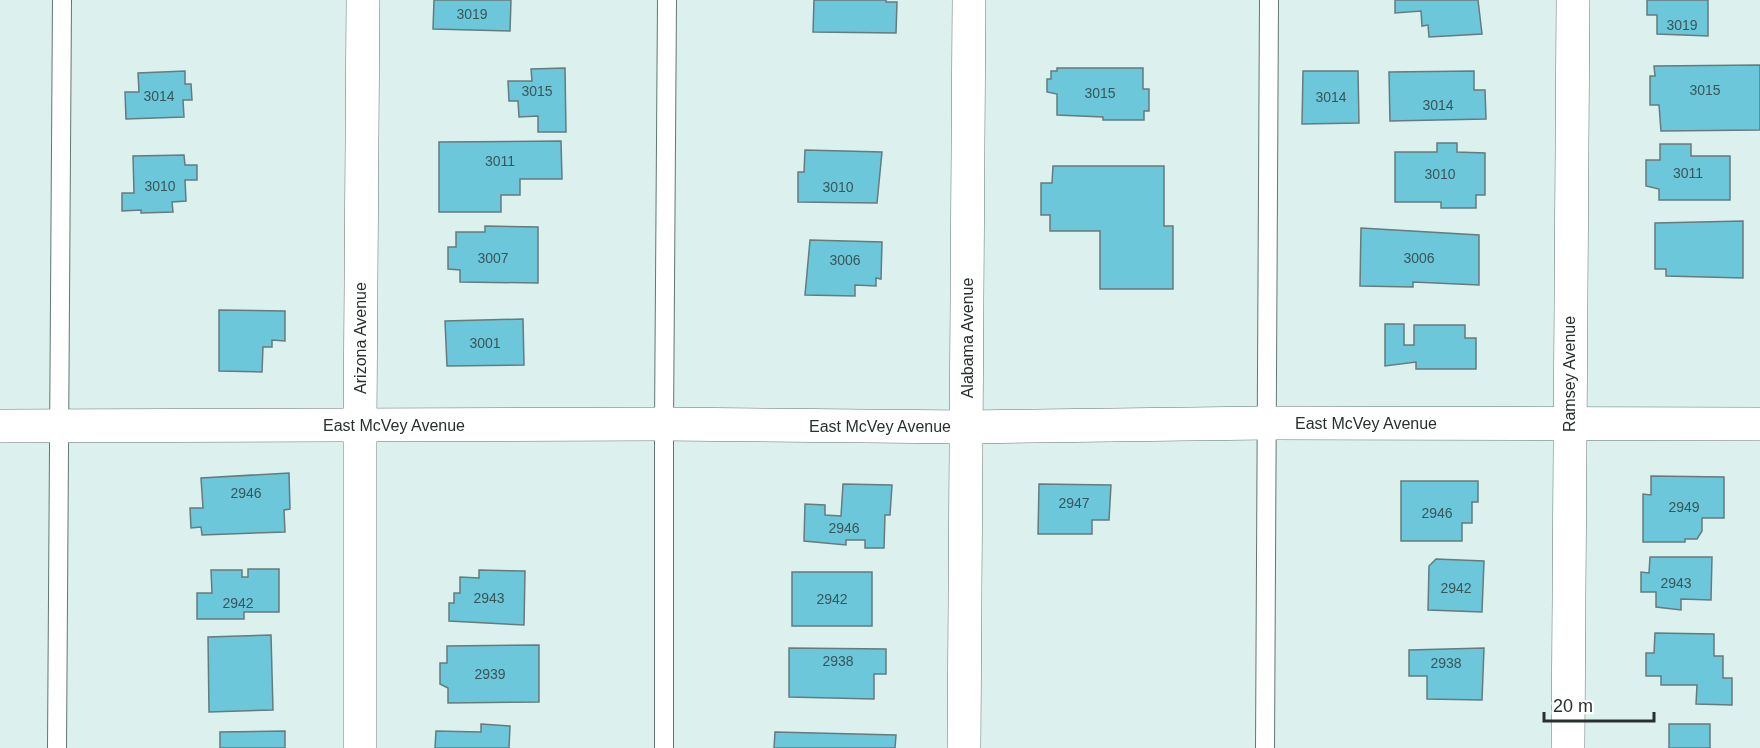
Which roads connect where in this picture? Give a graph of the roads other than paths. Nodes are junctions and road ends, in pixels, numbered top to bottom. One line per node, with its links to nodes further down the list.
1 (62, 0): 13 (lane)
2 (363, 0): 11 (street, Arizona Avenue)
3 (667, 0): 9 (lane)
4 (969, 0): 14 (street, Alabama Avenue)
5 (1269, 0): 7 (lane)
6 (1573, 0): 8 (street, Ramsey Avenue)
7 (1266, 423): 8 (street, East McVey Avenue); 14 (street, East McVey Avenue); 19 (lane)
8 (1569, 423): 10 (street, East McVey Avenue); 20 (street, Ramsey Avenue)
9 (664, 424): 11 (street, East McVey Avenue); 14 (street, East McVey Avenue); 17 (lane)
10 (1760, 424)
11 (360, 425): 13 (street, East McVey Avenue); 16 (street, Arizona Avenue)
12 (0, 426): 13 (street, East McVey Avenue)
13 (59, 427): 15 (lane)
14 (967, 427): 18 (street, Alabama Avenue)
15 (57, 748)
16 (360, 748)
17 (664, 748)
18 (964, 748)
19 (1265, 748)
20 (1568, 748)

